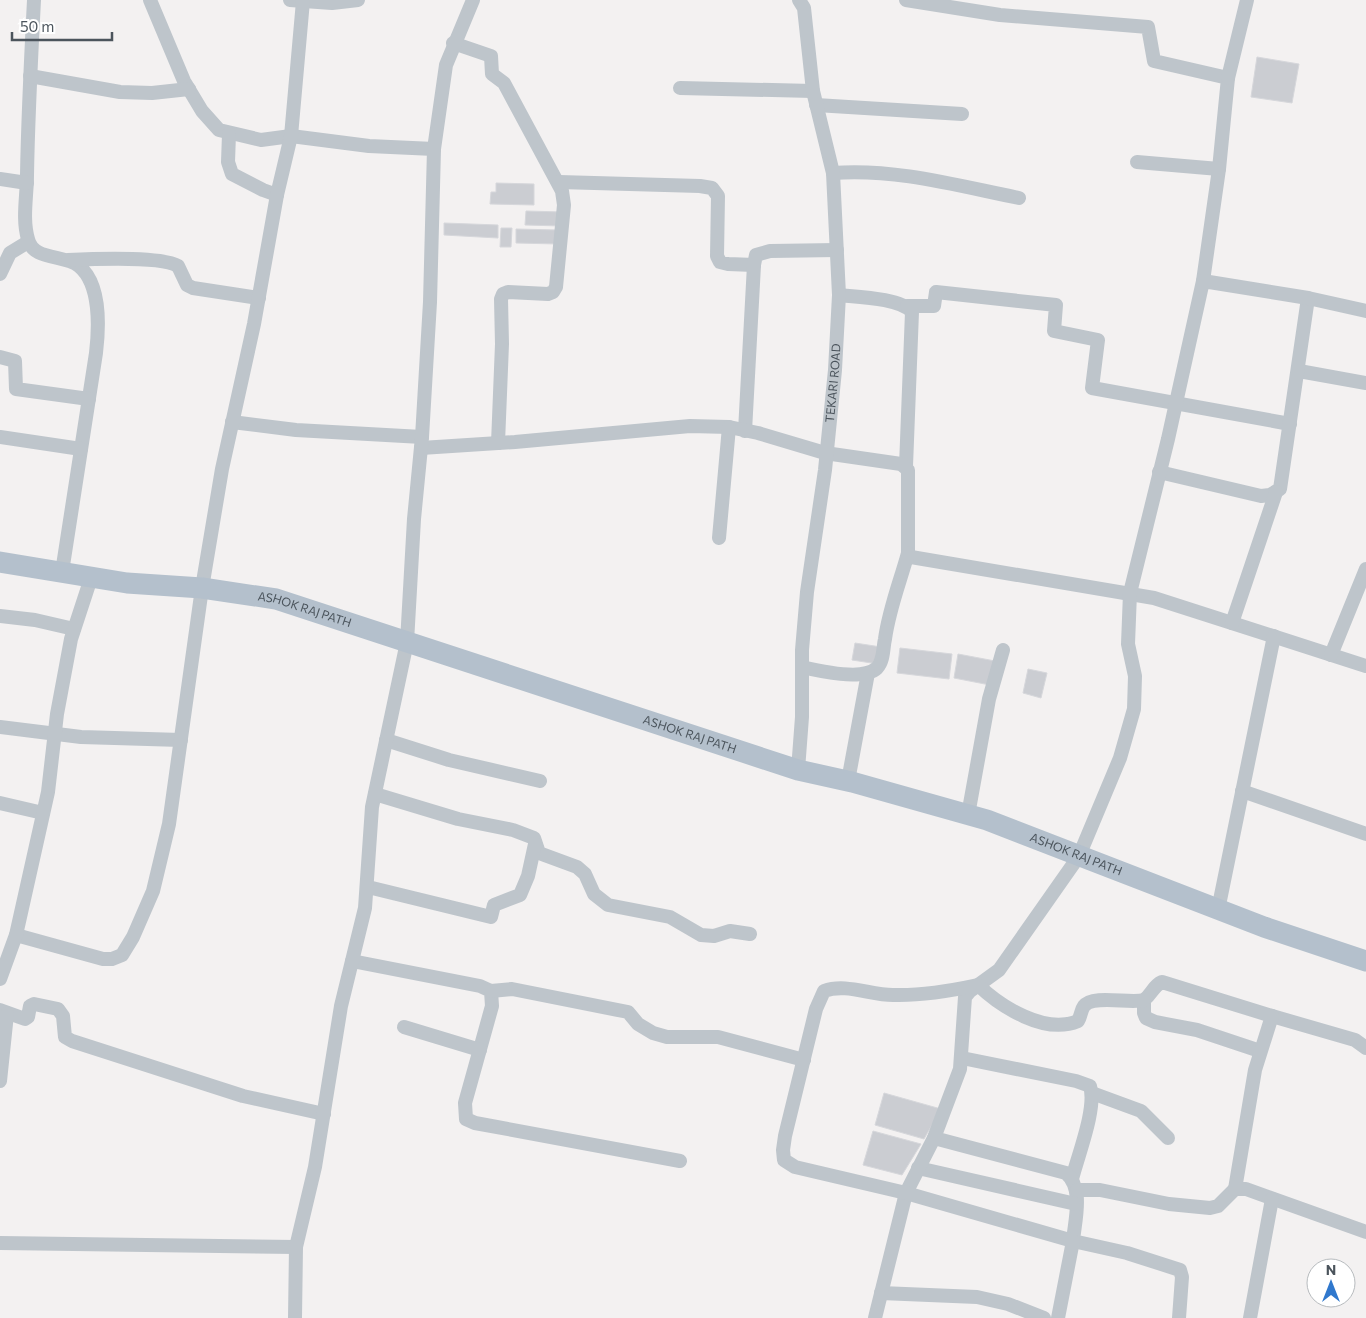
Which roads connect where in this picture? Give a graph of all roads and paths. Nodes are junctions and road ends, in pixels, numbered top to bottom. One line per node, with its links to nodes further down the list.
1 (34, 0): 12 (street)
2 (150, 0): 15 (street)
3 (358, 0): 10 (street)
4 (473, 0): 11 (street)
5 (800, 0): 16 (street, TEKARI ROAD)
6 (906, 0): 9 (street)
7 (1247, 0): 13 (street)
8 (296, 1): 10 (street); 20 (street)
9 (924, 1): 13 (street)
10 (331, 2)
11 (453, 43): 21 (street); 26 (street)
12 (30, 76): 15 (street); 27 (street)
13 (1228, 78): 23 (street)
14 (680, 88): 16 (street)
15 (188, 89): 19 (street)
16 (813, 91): 17 (street, TEKARI ROAD)
17 (816, 105): 18 (street); 24 (street, TEKARI ROAD)
18 (962, 114)
19 (228, 134): 20 (street); 28 (street)
20 (291, 136): 21 (street); 28 (street)
21 (434, 149): 51 (street)
22 (1137, 162): 23 (street)
23 (1219, 169): 35 (street)
24 (833, 173): 29 (street); 31 (street, TEKARI ROAD)
25 (0, 179): 27 (street)
26 (559, 182): 33 (street); 52 (street)
27 (27, 183): 30 (street)
28 (278, 195): 37 (street)
29 (1019, 198)
30 (28, 242): 32 (street); 34 (street)
31 (837, 250): 33 (street); 36 (street, TEKARI ROAD)
32 (68, 260): 37 (street); 44 (street)
33 (754, 265): 49 (street)
34 (0, 274)
35 (1203, 281): 38 (street); 45 (street)
36 (839, 295): 39 (street); 54 (street, TEKARI ROAD)
37 (259, 298): 46 (street)
38 (1308, 298): 40 (street); 42 (street)
39 (907, 306): 45 (street); 55 (street)
40 (1366, 311)
41 (0, 357): 44 (street)
42 (1299, 371): 43 (street); 47 (street)
43 (1366, 383)
44 (88, 399): 53 (street)
45 (1176, 404): 47 (street); 56 (street)
46 (232, 422): 51 (street); 64 (street)
47 (1290, 424): 57 (street)
48 (729, 427): 49 (street); 52 (street); 58 (street)
49 (745, 430): 54 (street)
50 (0, 437): 53 (street)
51 (422, 443): 52 (street); 70 (street)
52 (498, 443)
53 (81, 449): 62 (street)
54 (825, 453): 55 (street); 74 (street, TEKARI ROAD)
55 (906, 466): 59 (street)
56 (1159, 472): 57 (street); 65 (street)
57 (1276, 492): 67 (street)
58 (719, 538)
59 (908, 553): 65 (street); 75 (street)
60 (0, 562): 62 (main road, ASHOK RAJ PATH)
61 (1366, 569): 72 (street)
62 (62, 572): 63 (main road, ASHOK RAJ PATH)
63 (91, 578): 64 (main road, ASHOK RAJ PATH); 68 (street)
64 (202, 588): 70 (main road, ASHOK RAJ PATH); 78 (street)
65 (1130, 593): 67 (street); 90 (street)
66 (0, 616): 68 (street)
67 (1232, 623): 69 (street)
68 (74, 629): 77 (street)
69 (1274, 636): 72 (street); 83 (street)
70 (407, 642): 79 (street); 80 (main road, ASHOK RAJ PATH)
71 (1003, 650): 87 (street)
72 (1331, 655): 73 (street)
73 (1366, 666)
74 (802, 667): 75 (street); 80 (street, TEKARI ROAD)
75 (868, 673): 82 (street)
76 (0, 727): 77 (street)
77 (54, 734): 78 (street); 86 (street)
78 (181, 740): 94 (street)
79 (386, 740): 81 (street); 84 (street)
80 (798, 770): 82 (main road, ASHOK RAJ PATH)
81 (540, 781)
82 (848, 781): 87 (main road, ASHOK RAJ PATH)
83 (1242, 791): 88 (street); 92 (street)
84 (375, 794): 89 (street); 91 (street)
85 (0, 803): 86 (street)
86 (43, 813): 94 (street)
87 (968, 815): 90 (main road, ASHOK RAJ PATH)
88 (1366, 834)
89 (535, 844): 91 (street); 93 (street)
90 (1078, 856): 92 (main road, ASHOK RAJ PATH); 98 (street)
91 (368, 887): 96 (street)
92 (1218, 910): 95 (main road, ASHOK RAJ PATH)
93 (750, 934)
94 (16, 935): 97 (street)
95 (1366, 961)
96 (352, 962): 99 (street); 111 (street)
97 (0, 979)
98 (978, 985): 100 (street); 107 (street); 108 (street)
99 (491, 991): 105 (street); 108 (street)
100 (1144, 1000): 102 (street); 106 (street)
101 (4, 1012): 109 (street); 111 (street)
102 (1272, 1016): 104 (street); 106 (street)
103 (404, 1027): 105 (street)
104 (1366, 1048)
105 (480, 1050): 114 (street)
106 (1260, 1051): 117 (street)
107 (962, 1058): 110 (street); 112 (street)
108 (804, 1060): 118 (street)
109 (0, 1082)
110 (1092, 1093): 113 (street); 116 (street)
111 (324, 1114): 124 (street)
112 (934, 1138): 115 (street); 116 (street)
113 (1168, 1138)
114 (680, 1161)
115 (918, 1168): 118 (street); 120 (street)
116 (1074, 1184): 117 (street); 120 (street)
117 (1235, 1189): 119 (street)
118 (906, 1193): 122 (street); 125 (street)
119 (1272, 1199): 121 (street); 131 (street)
120 (1076, 1204): 122 (street)
121 (1366, 1232)
122 (1073, 1241): 129 (street); 130 (street)
123 (0, 1243): 124 (street)
124 (296, 1247): 126 (street)
125 (881, 1292): 127 (street); 128 (street)
126 (295, 1318)
127 (875, 1318)
128 (1044, 1318)
129 (1058, 1318)
130 (1179, 1318)
131 (1250, 1318)

